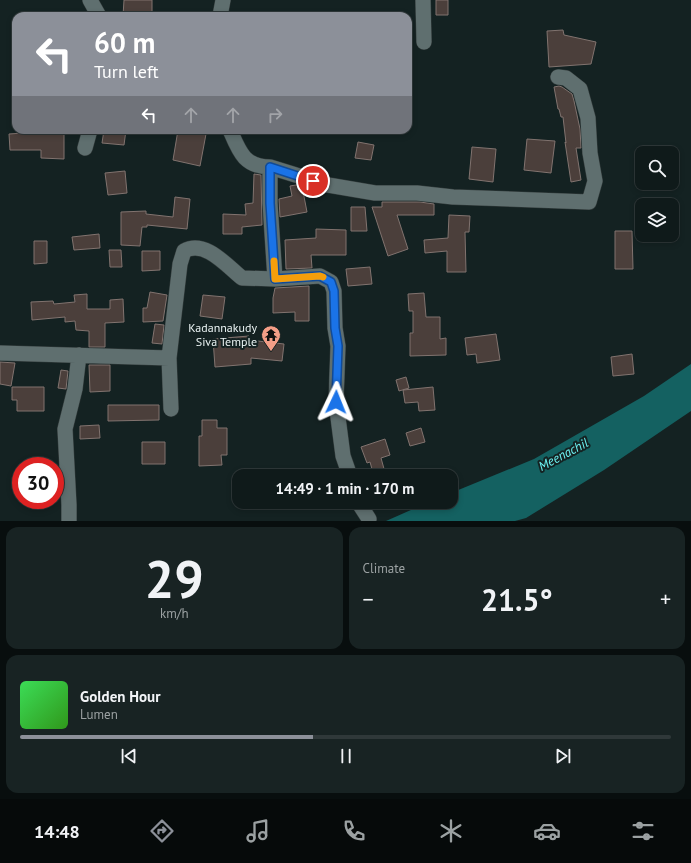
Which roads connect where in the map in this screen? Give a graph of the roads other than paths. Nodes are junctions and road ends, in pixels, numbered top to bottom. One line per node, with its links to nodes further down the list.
1 (90, 0): 4 (street)
2 (223, 0): 5 (street)
3 (423, 0): 6 (street)
4 (97, 12)
5 (221, 12)
6 (424, 42)
7 (558, 77): 11 (street)
8 (89, 134): 10 (street)
9 (232, 134): 11 (street)
10 (85, 148)
11 (270, 167): 12 (street)
12 (275, 279): 15 (street); 17 (street)
13 (0, 353): 14 (street)
14 (79, 356): 15 (street); 20 (street)
15 (169, 358): 16 (street)
16 (171, 409)
17 (348, 469)
18 (363, 509): 19 (street)
19 (369, 519)
20 (68, 521)

